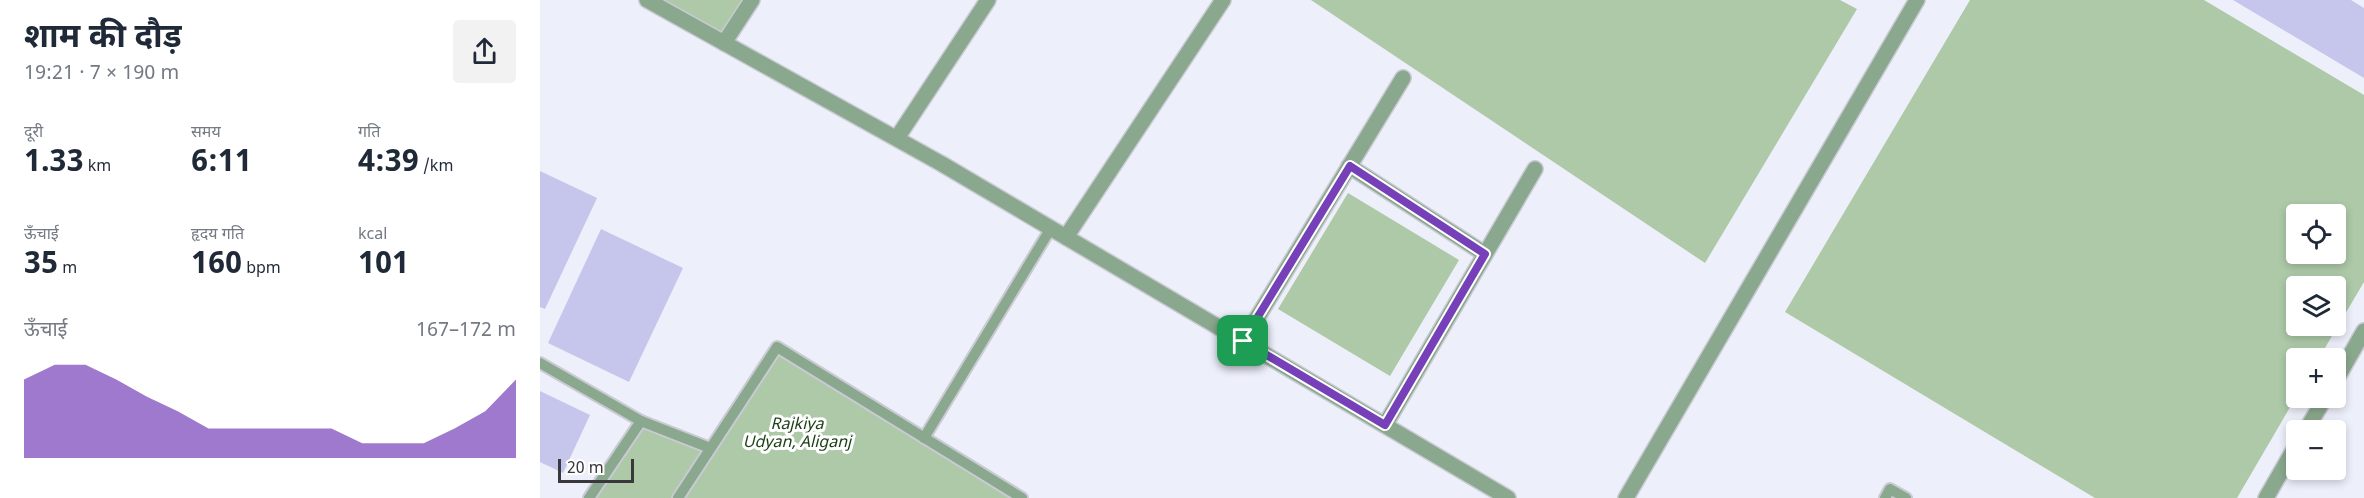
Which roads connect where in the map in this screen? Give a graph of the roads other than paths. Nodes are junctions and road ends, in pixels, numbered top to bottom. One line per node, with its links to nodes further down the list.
1 (647, 0): 6 (street)
2 (752, 0): 6 (street)
3 (988, 0): 8 (street)
4 (1223, 0): 12 (street)
5 (1912, 2): 27 (street)
6 (724, 43): 8 (street)
7 (1403, 78): 9 (street)
8 (897, 138): 11 (street)
9 (1350, 166): 13 (street); 15 (street)
10 (1535, 169): 13 (street)
11 (1051, 228): 12 (street); 20 (lane)
12 (1066, 237): 15 (street)
13 (1485, 254): 19 (street)
14 (2364, 331): 16 (street)
15 (1243, 341): 19 (street)
16 (2346, 362)
17 (540, 363): 18 (lane)
18 (641, 421): 21 (lane); 23 (lane)
19 (1385, 425): 26 (street)
20 (924, 438): 21 (lane); 25 (lane)
21 (710, 448): 24 (lane)
22 (2286, 463): 30 (street)
23 (589, 498)
24 (678, 498)
25 (1022, 498)
26 (1508, 498)
27 (1626, 498)
28 (1885, 498): 29 (lane)
29 (1906, 498)
30 (2266, 498)

